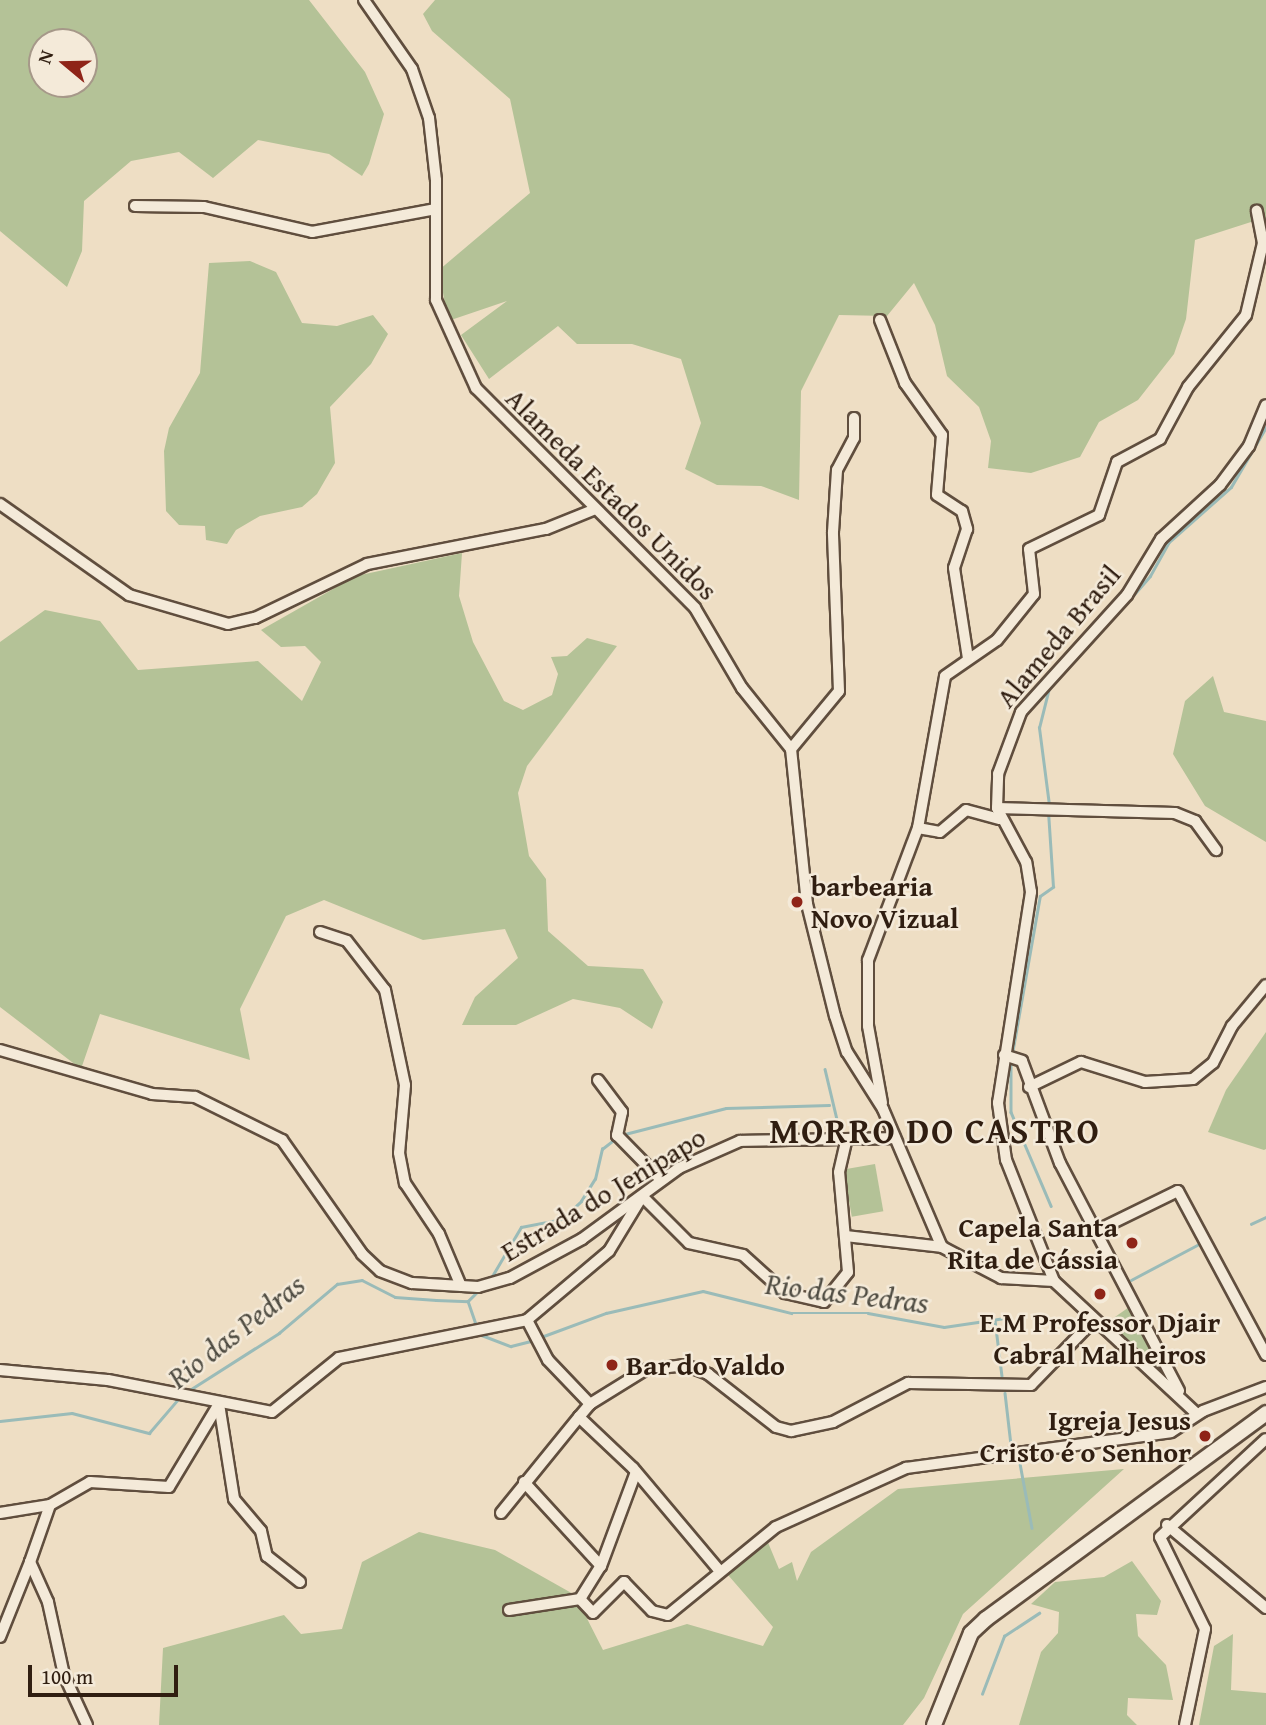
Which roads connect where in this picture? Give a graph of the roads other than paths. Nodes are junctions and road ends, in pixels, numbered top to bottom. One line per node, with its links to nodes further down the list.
1 (364, 0): 3 (street, Alameda Estados Unidos)
2 (135, 206): 3 (street)
3 (436, 209): 10 (street, Alameda Estados Unidos)
4 (1256, 211): 5 (street)
5 (1263, 260): 11 (street)
6 (880, 320): 11 (street)
7 (1266, 405): 13 (street, Alameda Brasil)
8 (854, 418): 12 (street)
9 (0, 504): 10 (street)
10 (593, 509): 12 (street, Alameda Estados Unidos)
11 (968, 658): 14 (street)
12 (791, 749): 22 (street)
13 (999, 814): 14 (street); 15 (street); 19 (street)
14 (918, 828): 22 (street)
15 (1216, 850)
16 (320, 932): 31 (street)
17 (1266, 985): 21 (street)
18 (0, 1050): 31 (street, Estrada do Jenipapo)
19 (1004, 1055): 21 (street); 30 (street)
20 (598, 1080): 25 (street)
21 (1030, 1087): 27 (street)
22 (883, 1109): 23 (street)
23 (895, 1138): 24 (street, Estrada do Jenipapo); 29 (street)
24 (846, 1142): 25 (street, Estrada do Jenipapo); 28 (street)
25 (661, 1180): 26 (street, Estrada do Jenipapo)
26 (641, 1199): 28 (street); 31 (street, Estrada do Jenipapo); 32 (street)
27 (1096, 1231): 34 (street); 36 (street)
28 (846, 1236): 29 (street)
29 (942, 1247): 30 (street)
30 (1054, 1281): 33 (street)
31 (461, 1286)
32 (527, 1320): 38 (street); 39 (street)
33 (1093, 1322): 36 (street); 39 (street)
34 (1266, 1355)
35 (0, 1370): 38 (street)
36 (1171, 1380): 41 (street)
37 (1266, 1387): 41 (street)
38 (220, 1403): 46 (street); 53 (street)
39 (590, 1404): 42 (street)
40 (1266, 1413): 59 (main road)
41 (1197, 1414): 52 (street)
42 (579, 1417): 44 (street); 45 (street)
43 (1266, 1439): 49 (street)
44 (636, 1472): 51 (street); 52 (street)
45 (524, 1482): 48 (street); 51 (street)
46 (50, 1505): 47 (street); 50 (street)
47 (0, 1513)
48 (501, 1513)
49 (1167, 1525): 55 (street); 60 (street)
50 (30, 1562): 57 (street); 58 (street)
51 (601, 1566): 54 (street)
52 (719, 1570): 54 (street)
53 (300, 1582)
54 (580, 1599): 56 (street)
55 (1266, 1608)
56 (509, 1610)
57 (0, 1637)
58 (87, 1725)
59 (934, 1725)
60 (1185, 1725)

